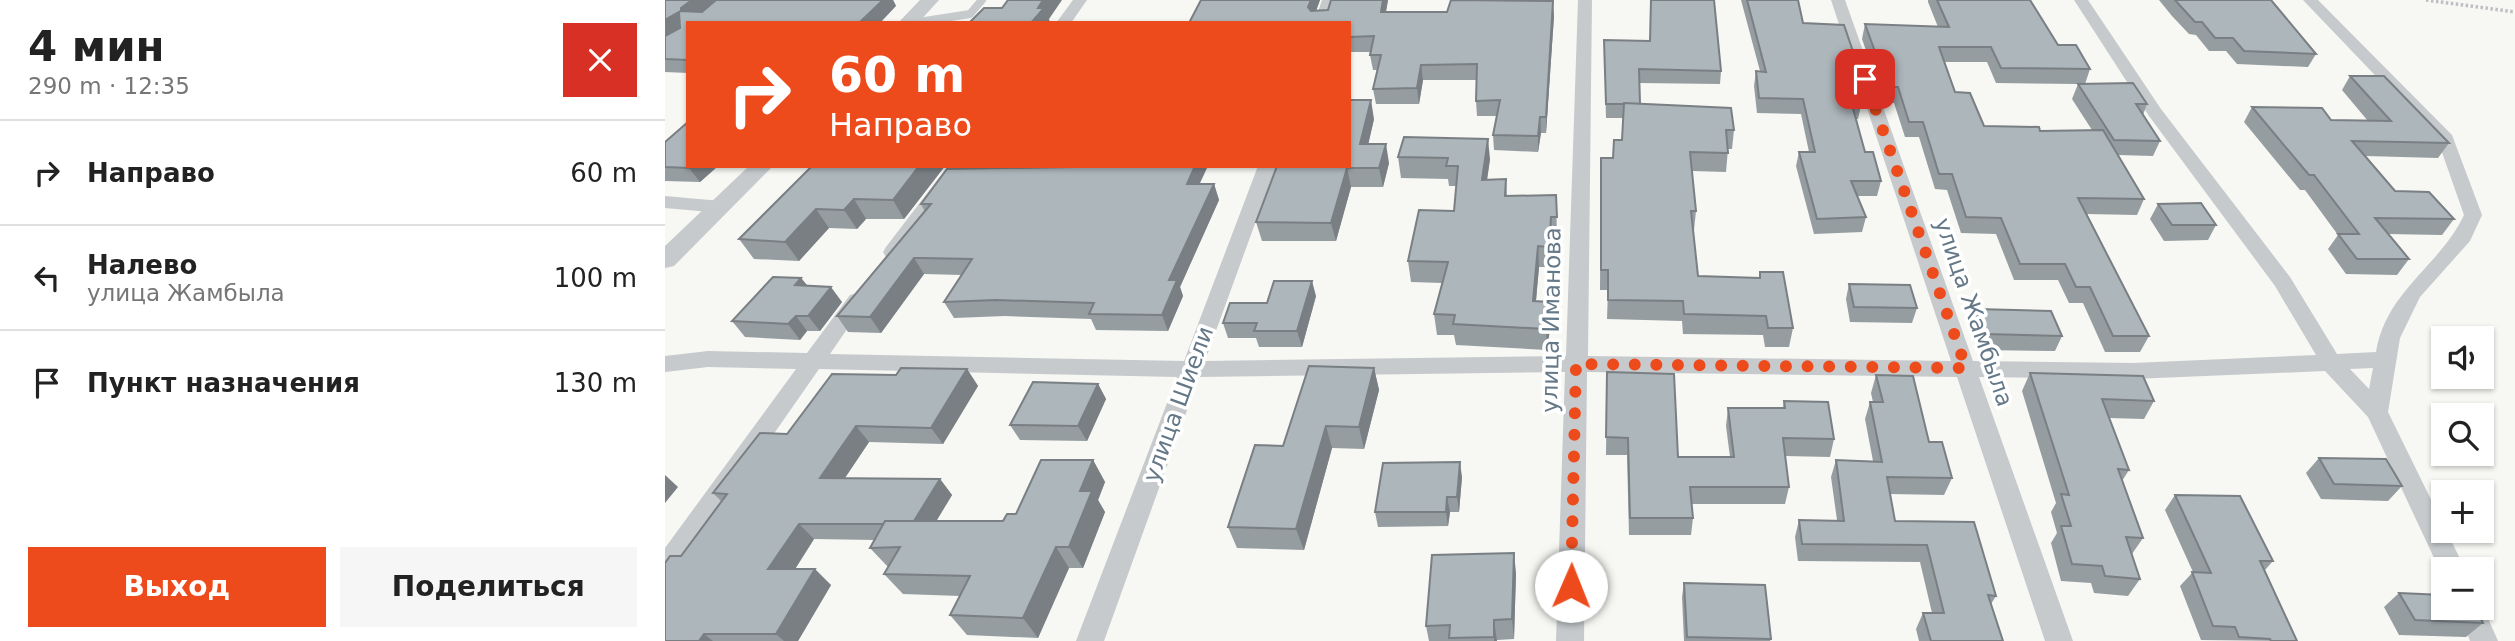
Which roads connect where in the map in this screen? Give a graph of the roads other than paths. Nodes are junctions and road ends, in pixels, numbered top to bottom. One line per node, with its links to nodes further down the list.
1 (930, 0): 9 (street)
2 (982, 0): 10 (lane)
3 (1080, 0): 11 (street)
4 (1329, 0): 12 (street)
5 (1585, 0): 24 (street, улица Иманова)
6 (1838, 0): 26 (street, улица Жамбыла)
7 (2081, 0): 25 (street)
8 (2310, 0): 21 (street)
9 (912, 21)
10 (923, 21)
11 (1064, 21)
12 (1322, 21)
13 (760, 168): 17 (street)
14 (956, 168): 19 (street)
15 (1266, 168): 27 (street, улица Шиели)
16 (665, 202): 17 (street)
17 (721, 206): 18 (street)
18 (665, 260)
19 (884, 265)
20 (868, 286): 22 (street)
21 (2383, 360): 25 (street); 28 (street)
22 (811, 363): 23 (street); 27 (street); 30 (street)
23 (665, 364)
24 (1576, 364): 26 (street); 27 (street); 33 (street, улица Иманова)
25 (2333, 365): 26 (street); 28 (street)
26 (1966, 368): 34 (street, улица Жамбыла)
27 (1191, 369): 32 (street, улица Шиели)
28 (2377, 412): 29 (street)
29 (2446, 557)
30 (665, 569)
31 (2475, 620): 35 (street)
32 (1090, 641)
33 (1570, 641)
34 (2059, 641)
35 (2484, 641)

